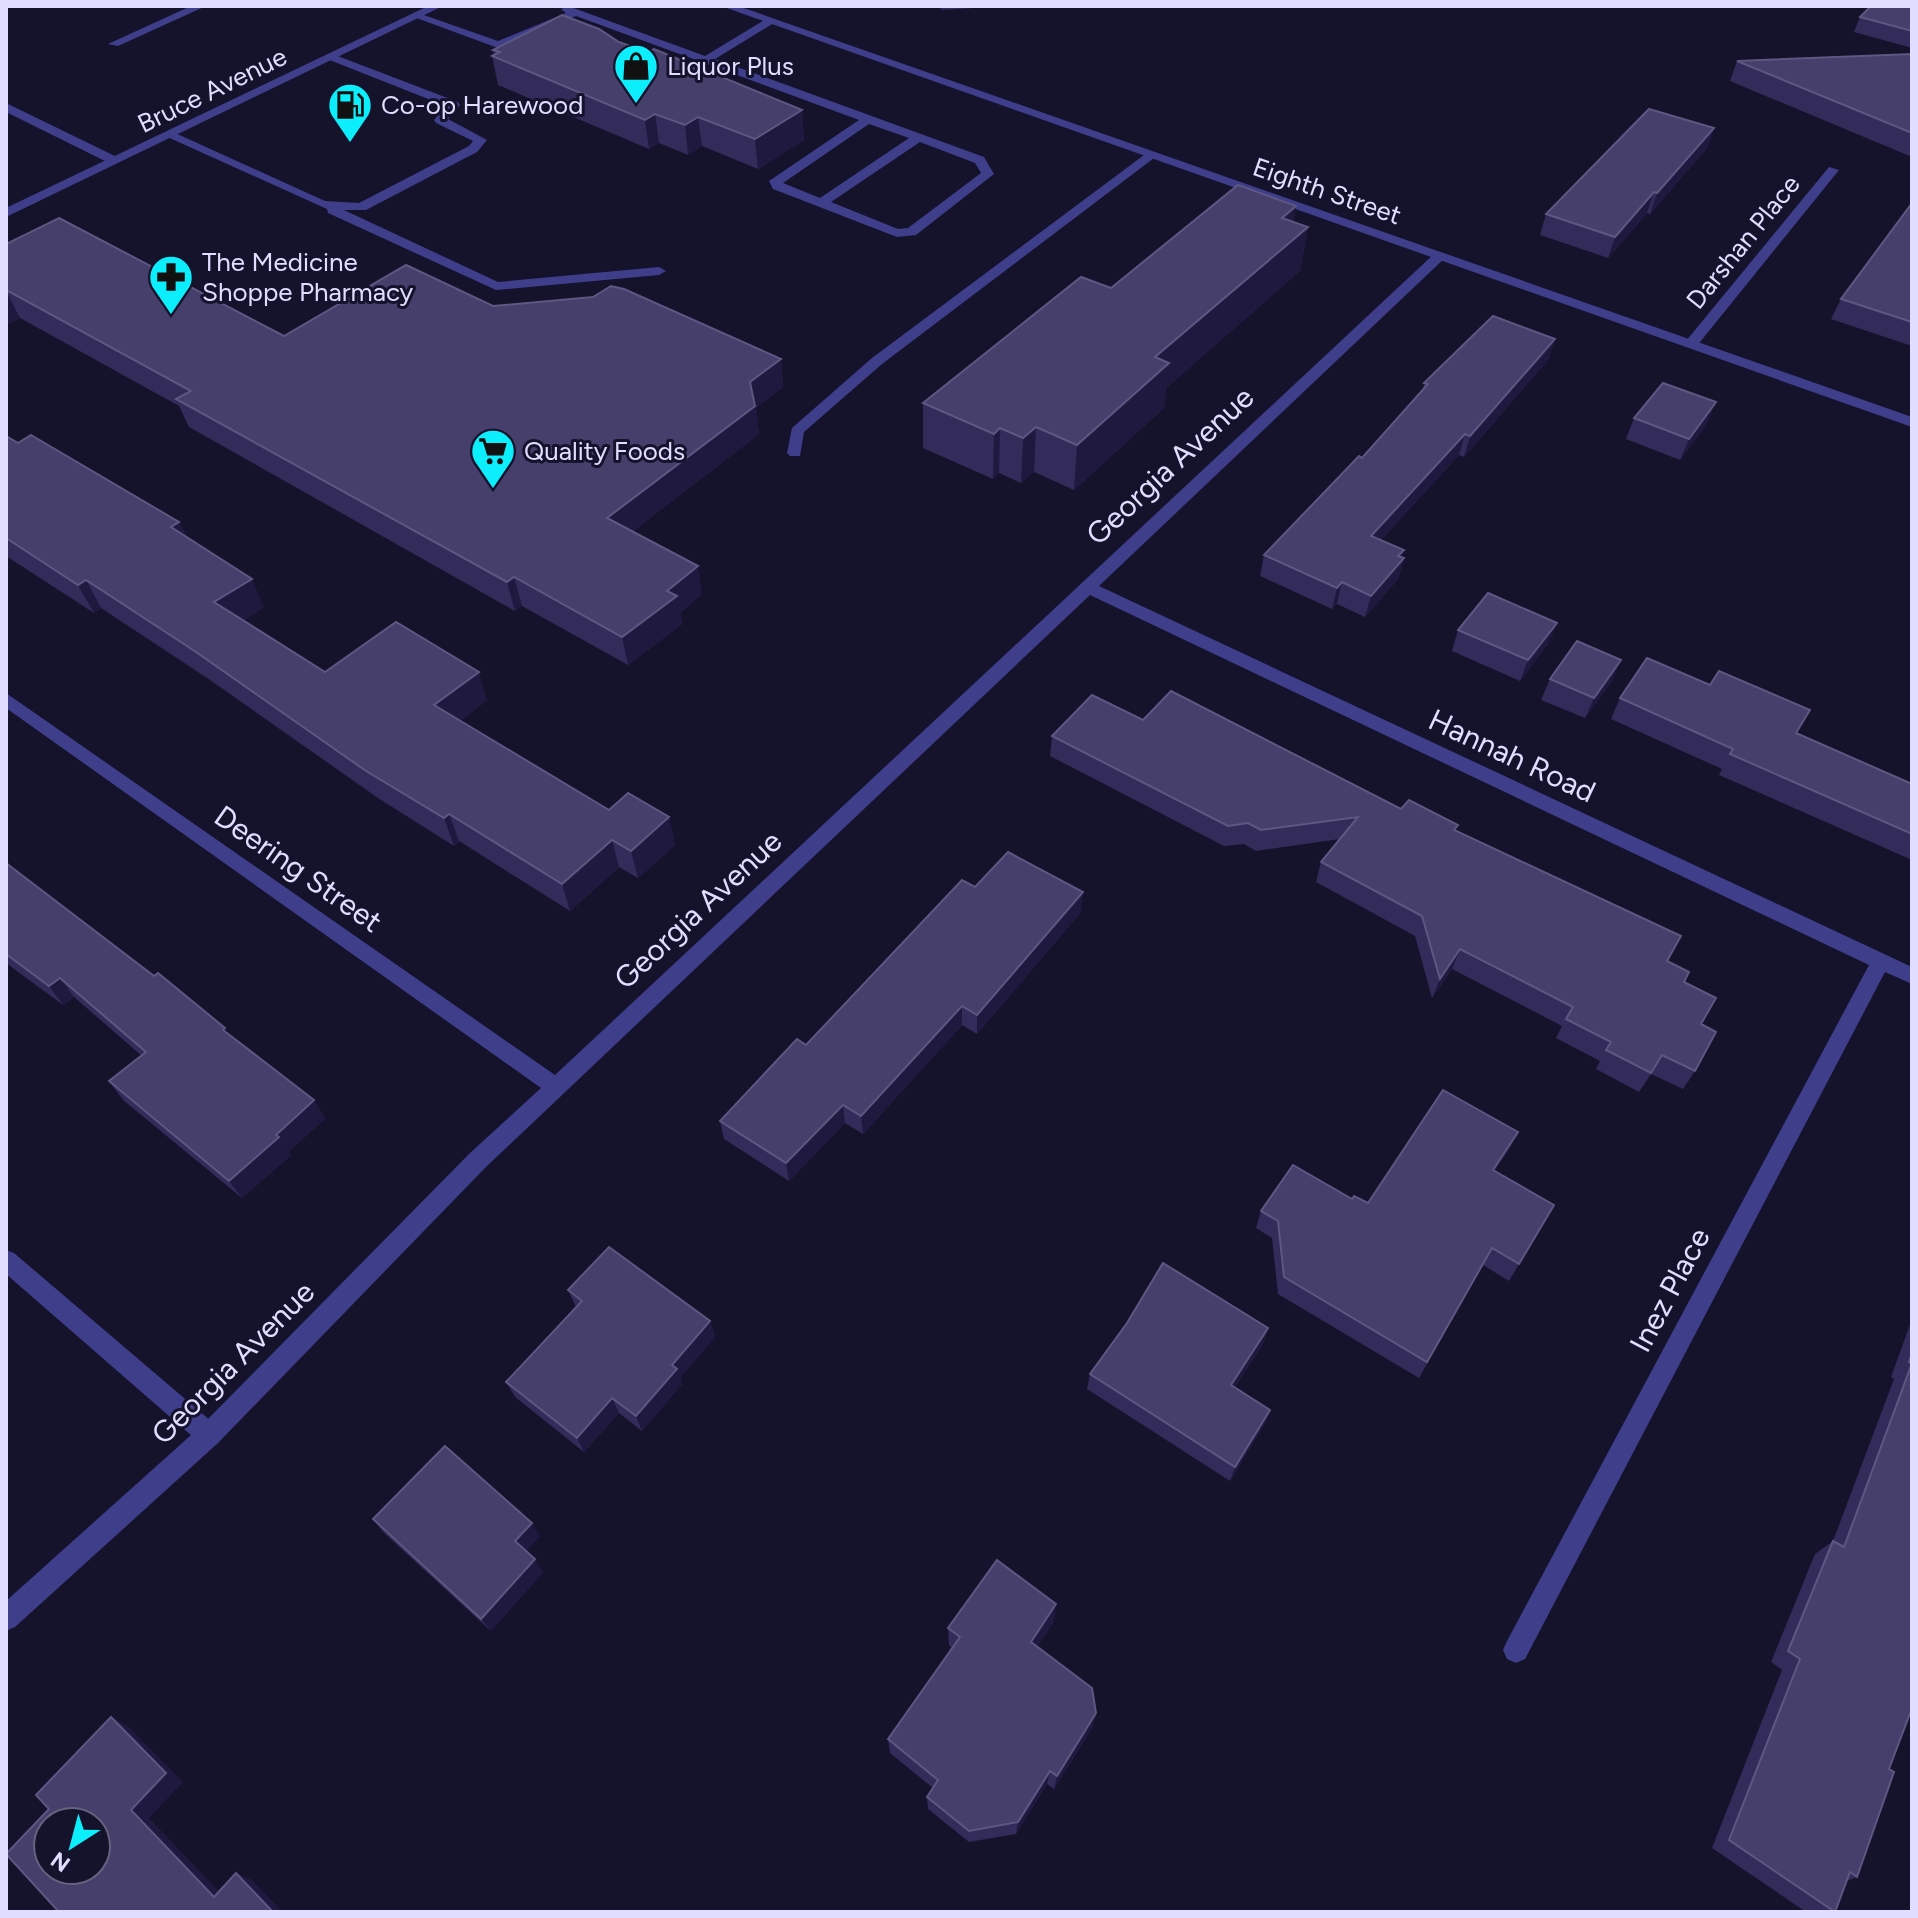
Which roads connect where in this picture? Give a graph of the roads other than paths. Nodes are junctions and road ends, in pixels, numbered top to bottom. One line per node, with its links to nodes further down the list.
1 (200, 6): 8 (street)
2 (437, 6): 6 (street, Bruce Avenue)
3 (560, 6): 5 (street)
4 (727, 6): 7 (street, Eighth Street)
5 (577, 12): 6 (street); 10 (street)
6 (417, 16): 9 (street, Bruce Avenue)
7 (770, 21): 10 (street); 15 (street, Eighth Street)
8 (114, 44)
9 (331, 57): 13 (street, Bruce Avenue); 19 (street)
10 (706, 60): 12 (street)
11 (6, 107): 16 (street)
12 (868, 119): 14 (street); 18 (street)
13 (169, 135): 16 (street, Bruce Avenue); 19 (street)
14 (919, 137): 18 (street); 18 (street)
15 (1152, 155): 21 (street, Eighth Street); 25 (street)
16 (115, 161): 20 (street, Bruce Avenue)
17 (1833, 170): 23 (street, Darshan Place)
18 (821, 203)
19 (323, 205): 22 (street)
20 (6, 213)
21 (1440, 256): 23 (street, Eighth Street); 26 (street, Georgia Avenue)
22 (659, 271)
23 (1691, 344): 24 (street, Eighth Street)
24 (1912, 422)
25 (795, 453)
26 (1088, 587): 28 (street, Hannah Road); 30 (street, Georgia Avenue)
27 (6, 699): 30 (street, Deering Street)
28 (1881, 961): 29 (street, Hannah Road); 34 (street, Inez Place)
29 (1912, 976)
30 (556, 1087): 32 (street, Georgia Avenue)
31 (6, 1260): 32 (street)
32 (209, 1435): 33 (street, Georgia Avenue)
33 (6, 1618)
34 (1516, 1650)

